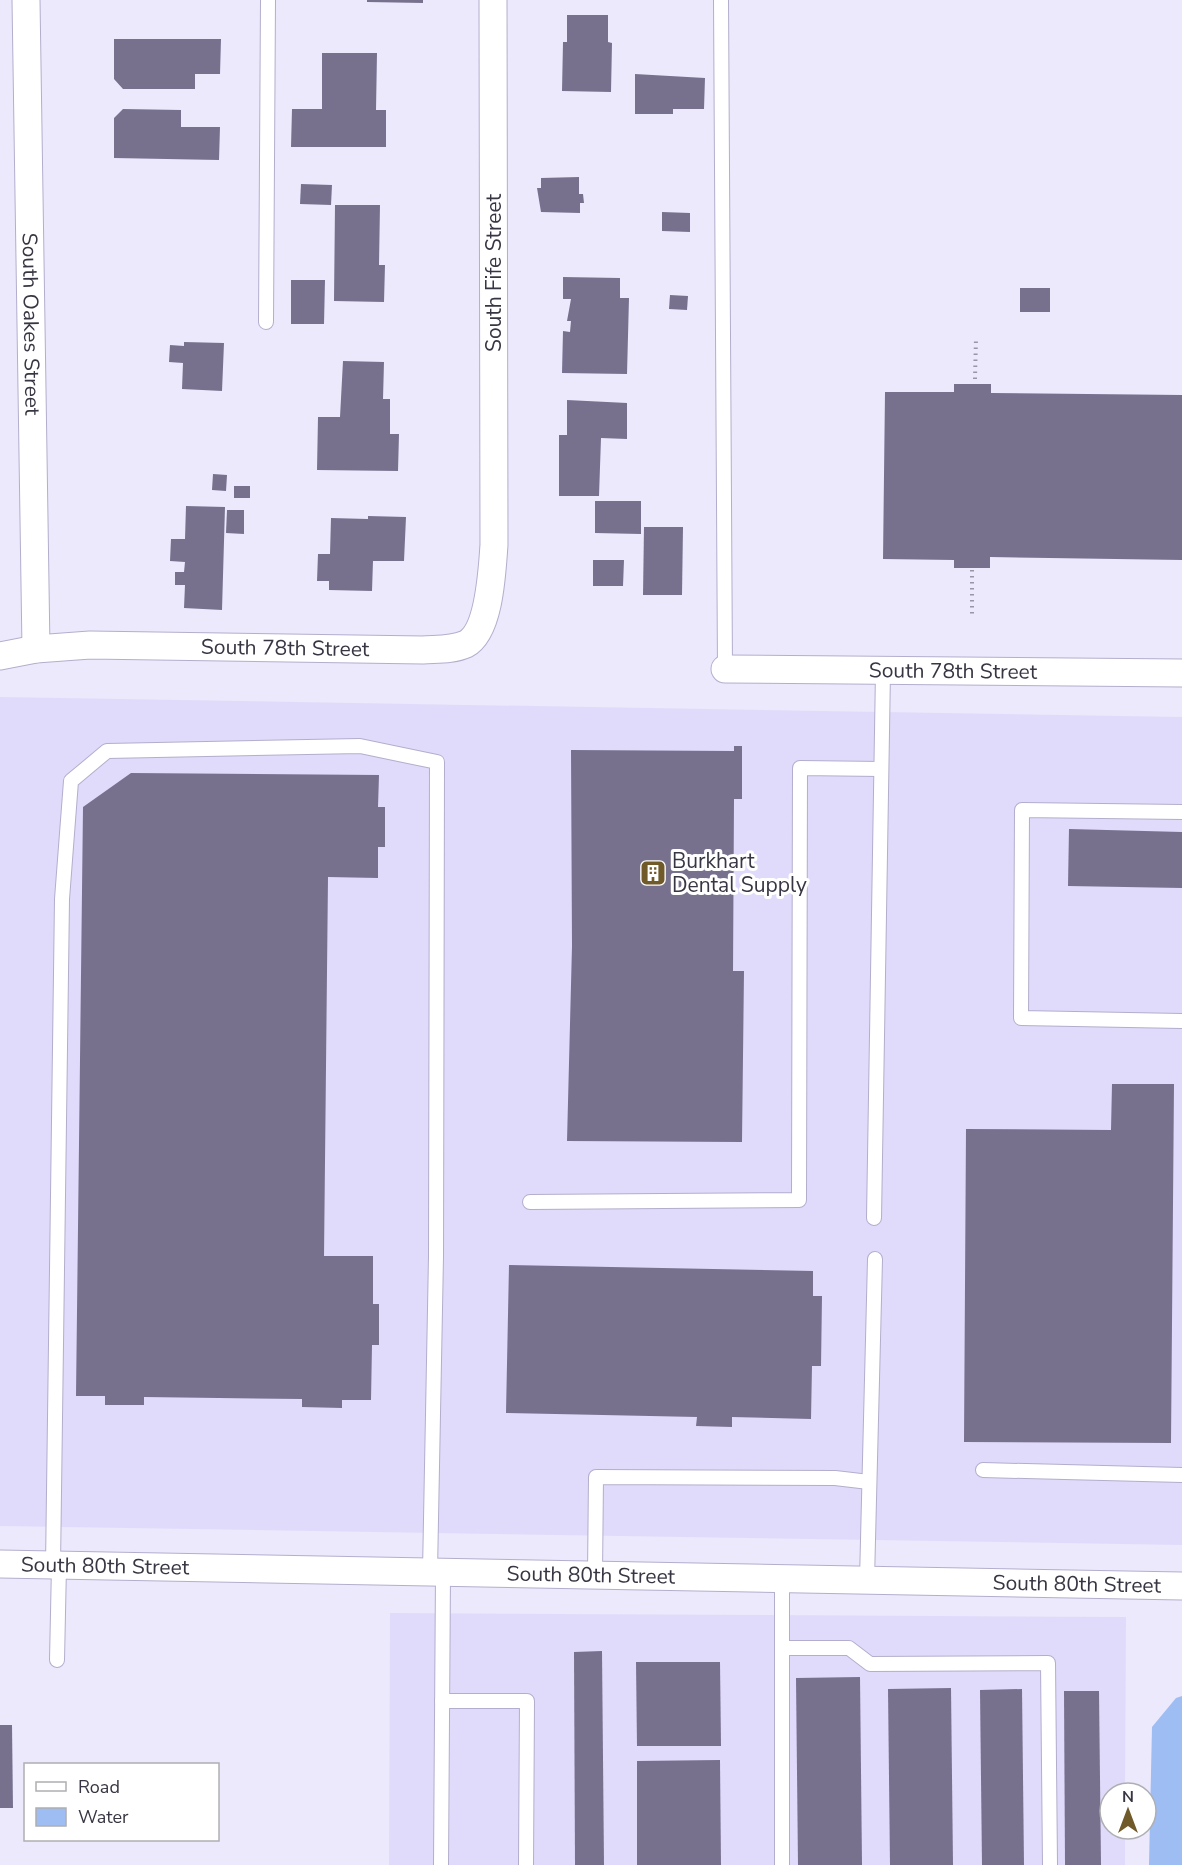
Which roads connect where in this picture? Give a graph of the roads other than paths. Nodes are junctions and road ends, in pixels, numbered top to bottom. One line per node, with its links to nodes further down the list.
1 (26, 0): 7 (street, South Oakes Street)
2 (268, 0): 5 (lane)
3 (493, 0): 6 (street, South Fife Street)
4 (720, 0): 9 (lane)
5 (266, 322)
6 (494, 545): 7 (street, South 78th Street)
7 (36, 649): 8 (street, South 78th Street)
8 (0, 656)
9 (725, 669): 10 (street, South 78th Street)
10 (883, 671): 11 (street, South 78th Street); 12 (lane)
11 (1182, 673)
12 (881, 769): 15 (lane); 16 (lane)
13 (1182, 812): 14 (lane)
14 (1182, 1021)
15 (530, 1202)
16 (874, 1218)
17 (874, 1259): 20 (lane)
18 (983, 1470): 19 (lane)
19 (1182, 1475)
20 (869, 1482): 24 (lane); 26 (lane)
21 (0, 1564): 22 (street, South 80th Street)
22 (56, 1566): 23 (street, South 80th Street); 23 (lane); 29 (lane)
23 (436, 1573): 24 (street, South 80th Street); 30 (lane)
24 (595, 1575): 25 (street, South 80th Street)
25 (782, 1579): 26 (street, South 80th Street); 28 (lane)
26 (867, 1580): 27 (street, South 80th Street)
27 (1182, 1586)
28 (782, 1647): 33 (lane); 34 (lane)
29 (57, 1660)
30 (442, 1701): 31 (lane); 32 (lane)
31 (441, 1865)
32 (526, 1865)
33 (782, 1865)
34 (1050, 1865)

